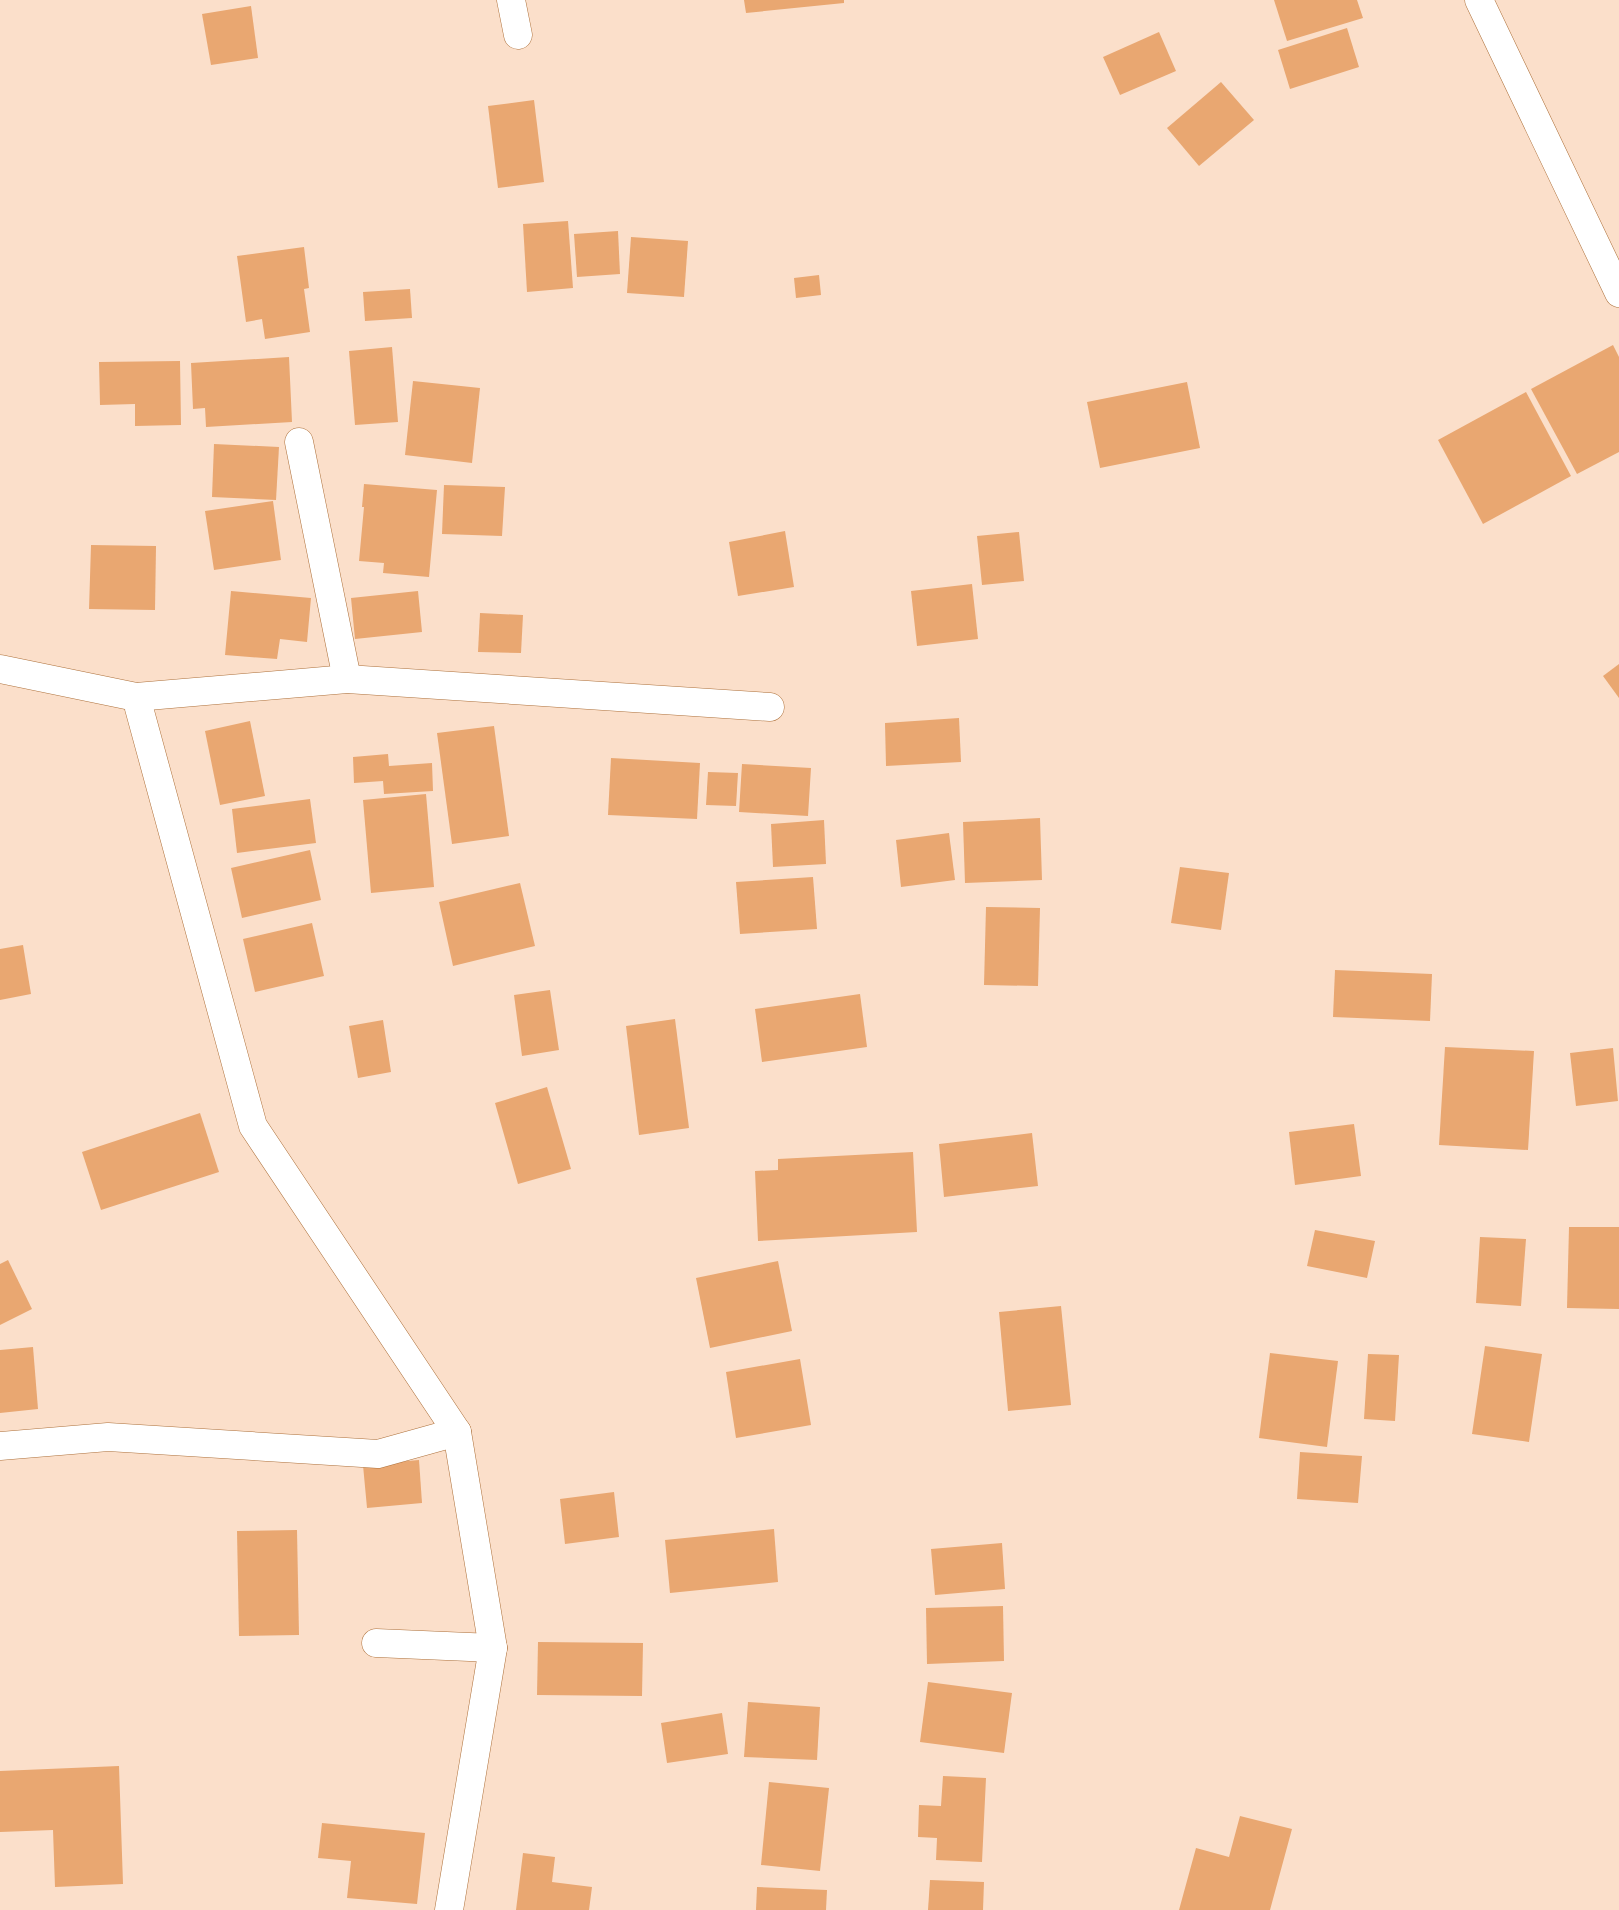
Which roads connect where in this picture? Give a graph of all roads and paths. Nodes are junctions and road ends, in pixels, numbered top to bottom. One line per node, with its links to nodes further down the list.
1 (511, 0): 3 (street)
2 (1478, 0): 4 (street)
3 (518, 35)
4 (1619, 292)
5 (299, 442): 7 (street)
6 (0, 669): 8 (street)
7 (347, 679): 8 (street); 9 (street)
8 (136, 697): 10 (street)
9 (770, 707)
10 (457, 1432): 11 (street); 13 (street)
11 (0, 1446)
12 (376, 1644): 13 (street)
13 (493, 1648): 14 (street)
14 (448, 1910)

